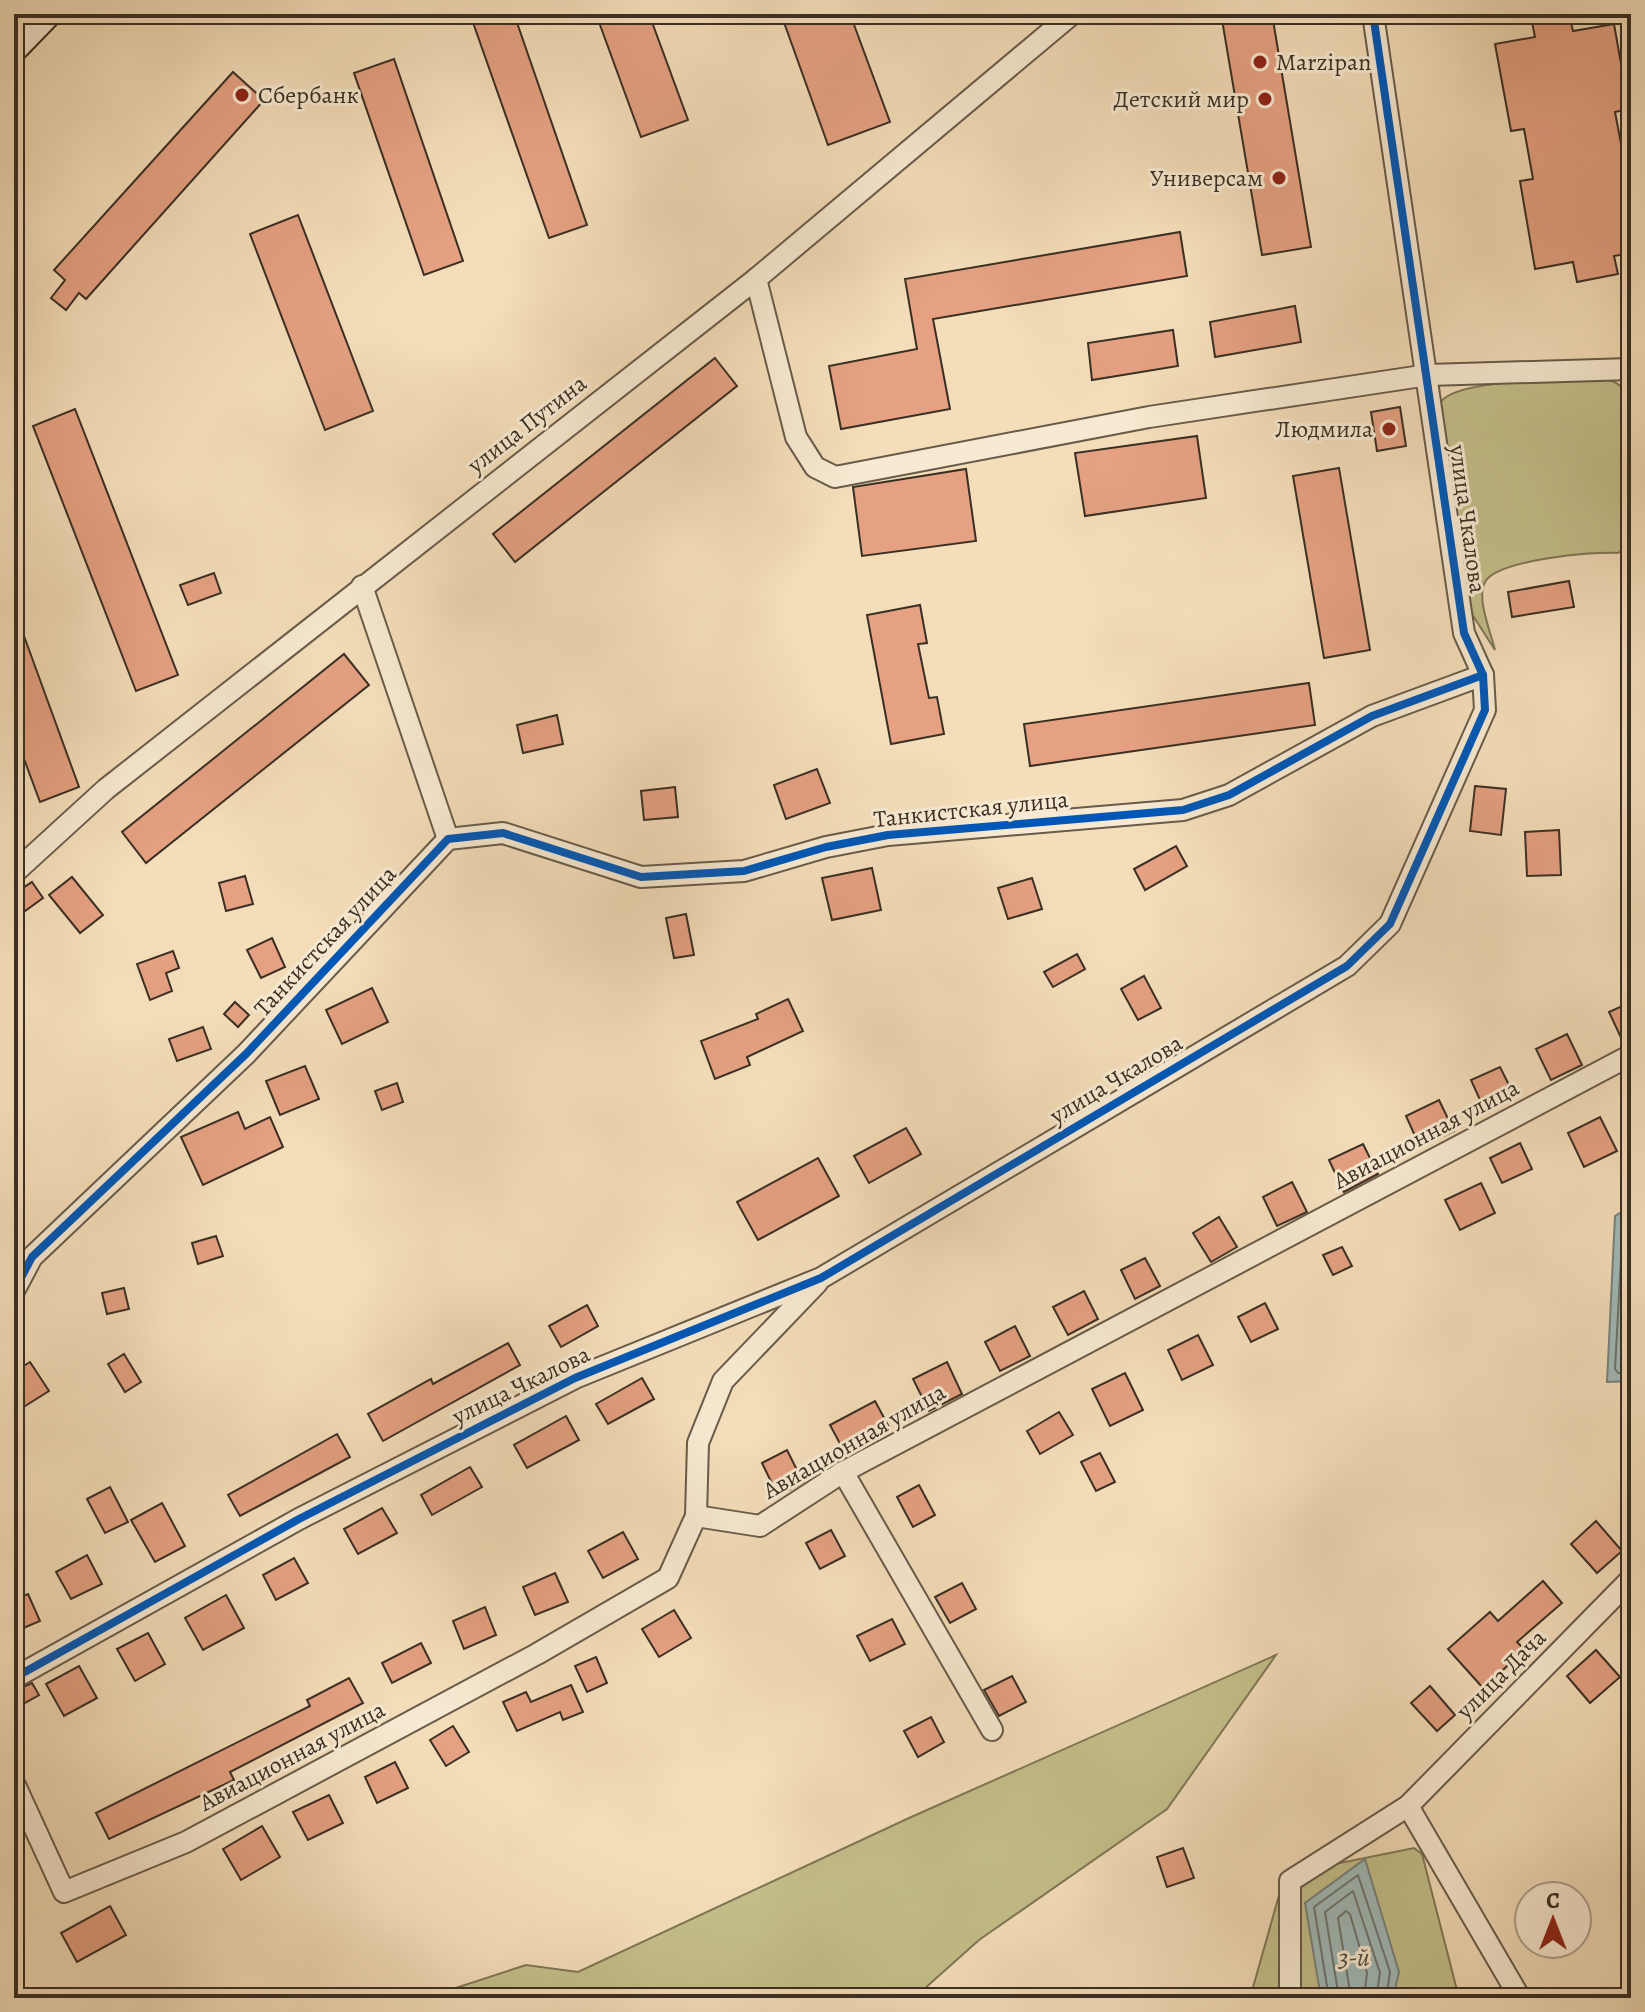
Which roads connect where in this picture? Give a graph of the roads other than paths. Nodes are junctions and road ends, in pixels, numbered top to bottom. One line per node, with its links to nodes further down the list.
1 (46, 14): 4 (main road)
2 (1072, 14): 5 (street, улица Путина)
3 (1373, 14): 7 (street, улица Чкалова)
4 (14, 47)
5 (756, 279): 7 (street); 8 (street, улица Путина)
6 (1631, 369): 7 (street)
7 (1428, 375): 9 (street, улица Чкалова)
8 (362, 586): 10 (street); 11 (street, улица Путина)
9 (1483, 675): 10 (street, Танкистская улица); 13 (street, улица Чкалова)
10 (448, 839): 14 (street, Танкистская улица)
11 (14, 873)
12 (1631, 1055): 15 (street, Авиационная улица)
13 (821, 1278): 16 (street); 18 (street, улица Чкалова)
14 (14, 1291)
15 (843, 1472): 16 (street, Авиационная улица); 19 (street)
16 (696, 1516): 20 (street, Авиационная улица)
17 (1631, 1579): 21 (street, улица Дача)
18 (14, 1678)
19 (992, 1730)
20 (14, 1783)
21 (1408, 1806): 22 (street, улица Дача); 23 (street)
22 (1290, 1998)
23 (1520, 1998)

